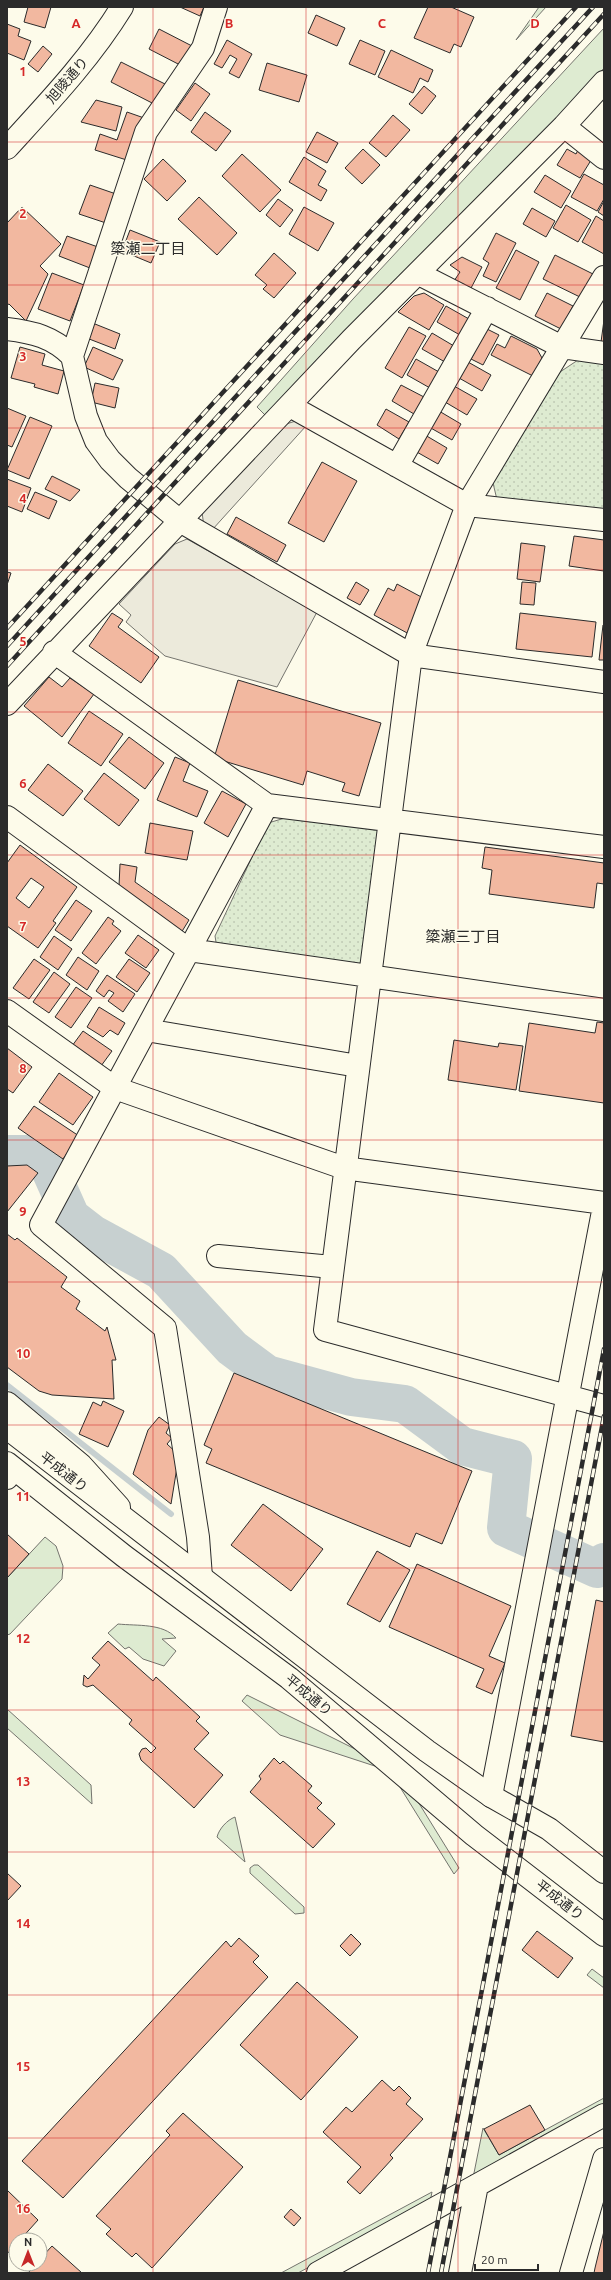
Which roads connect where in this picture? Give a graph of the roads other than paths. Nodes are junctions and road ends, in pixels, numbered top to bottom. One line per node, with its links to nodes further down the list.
1 (122, 7): 5 (street, 旭陵通り)
2 (216, 7): 13 (street)
3 (604, 82): 4 (street)
4 (564, 126): 6 (street); 7 (street)
5 (7, 148)
6 (604, 158)
7 (419, 274): 9 (street); 14 (street)
8 (604, 276): 11 (street)
9 (487, 308): 11 (street); 15 (street)
10 (7, 329): 13 (street)
11 (562, 347): 12 (street); 16 (street)
12 (604, 354)
13 (72, 356): 18 (street)
14 (290, 406): 15 (street); 18 (street)
15 (397, 466): 16 (street)
16 (467, 505): 17 (street); 20 (street)
17 (604, 520)
18 (180, 521): 19 (street); 20 (street)
19 (54, 652): 22 (street); 23 (street)
20 (411, 655): 21 (street); 25 (street)
21 (604, 682)
22 (7, 704)
23 (267, 805): 25 (street); 27 (street)
24 (7, 817): 27 (street)
25 (389, 820): 26 (street); 28 (street)
26 (604, 846)
27 (189, 950): 28 (street); 31 (street)
28 (369, 976): 29 (street); 32 (street)
29 (604, 1010)
30 (7, 1011): 33 (street)
31 (146, 1030): 32 (street); 33 (street)
32 (358, 1066): 34 (street)
33 (115, 1088): 34 (street); 44 (street)
34 (344, 1168): 35 (street); 37 (street)
35 (604, 1205): 38 (street)
36 (218, 1256): 37 (street)
37 (332, 1267): 38 (street)
38 (568, 1396): 40 (street); 45 (street)
39 (7, 1403): 43 (street)
40 (604, 1406)
41 (7, 1428): 43 (street, 平成通り)
42 (7, 1463): 47 (street, 平成通り)
43 (142, 1533): 44 (street, 平成通り)
44 (201, 1577): 45 (street, 平成通り)
45 (491, 1796): 46 (street, 平成通り)
46 (604, 1872)
47 (604, 1935)
48 (604, 2115): 50 (street)
49 (604, 2159): 53 (street)
50 (477, 2185): 51 (street); 52 (street)
51 (318, 2273)
52 (460, 2273)
53 (571, 2273)

